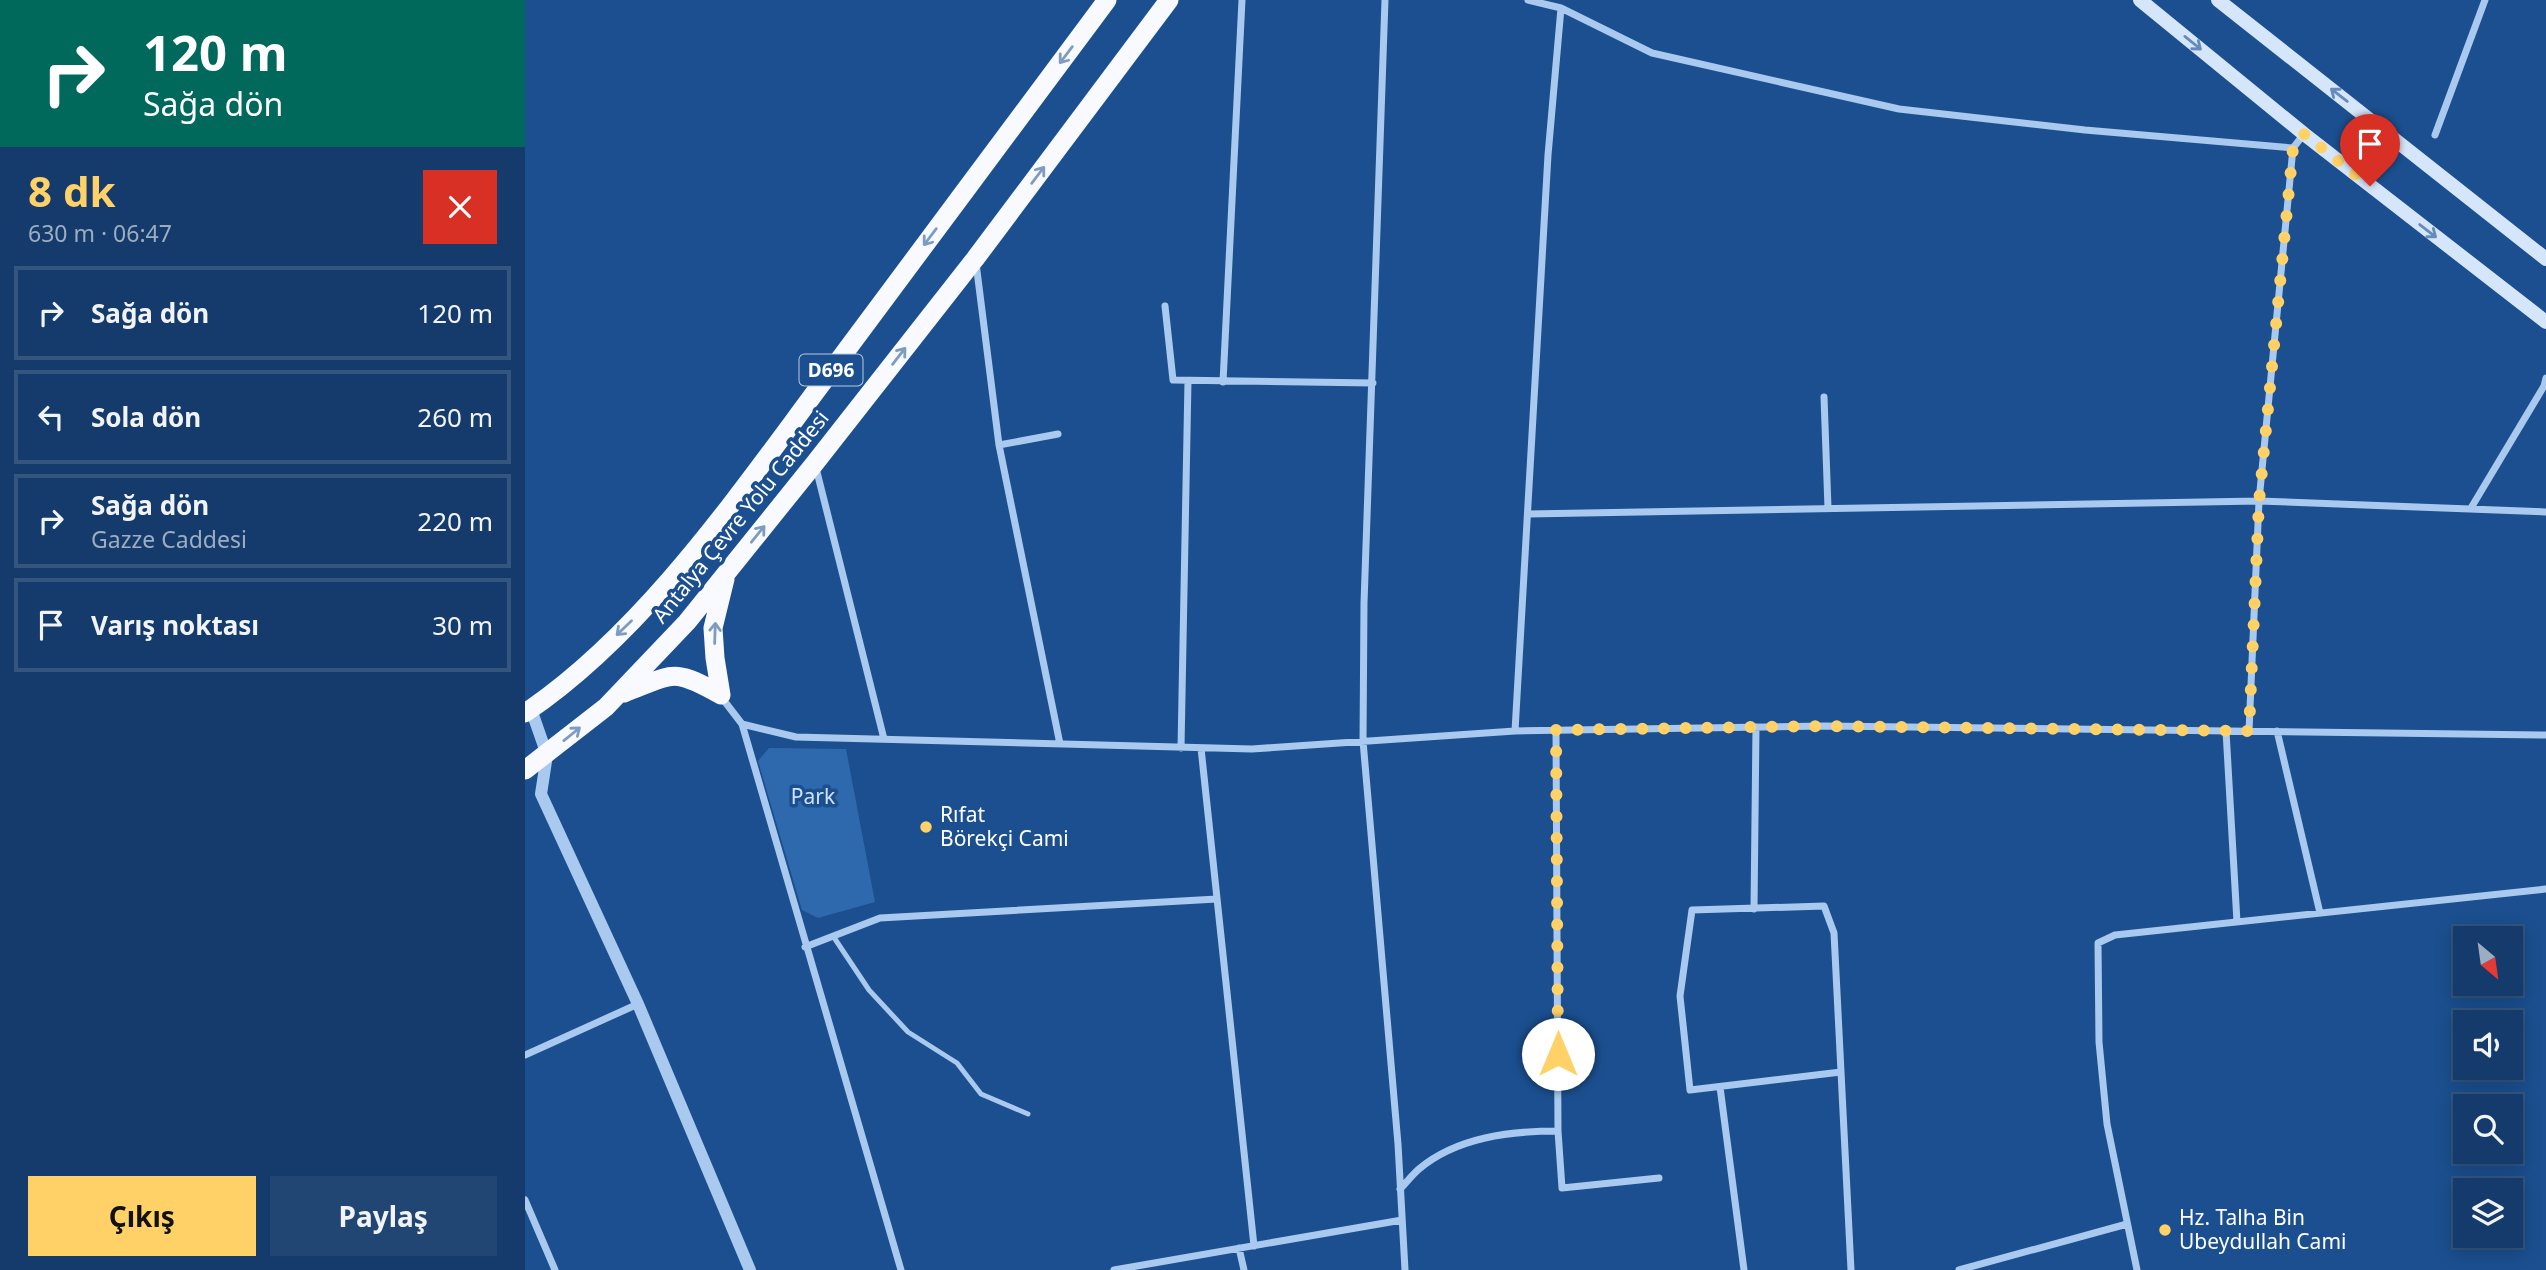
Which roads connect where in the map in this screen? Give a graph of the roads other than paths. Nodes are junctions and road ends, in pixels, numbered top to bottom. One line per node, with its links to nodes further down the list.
1 (1107, 0): 33 (highway, Antalya Çevre Yolu Caddesi / D696, one-way to 33)
2 (1169, 0): 13 (highway, Antalya Çevre Yolu Caddesi / D696, one-way to 2)
3 (1242, 0): 19 (street)
4 (1385, 0): 20 (street)
5 (1528, 0): 9 (street)
6 (2140, 0): 10 (main road, one-way to 10)
7 (2218, 0): 14 (main road, one-way to 7)
8 (2485, 0): 11 (street)
9 (1561, 8): 12 (street); 29 (street)
10 (2304, 134): 12 (street); 16 (main road, one-way to 16)
11 (2435, 135)
12 (2293, 148): 25 (street)
13 (975, 258): 23 (street); 24 (highway, Antalya Çevre Yolu Caddesi / D696, one-way to 13)
14 (2546, 259)
15 (1165, 306): 18 (street)
16 (2546, 322)
17 (2546, 378): 27 (street)
18 (1188, 381): 19 (street); 45 (street)
19 (1223, 382): 20 (street)
20 (1373, 383): 43 (street)
21 (1824, 397): 26 (street)
22 (1058, 433): 23 (street)
23 (999, 445): 44 (street)
24 (815, 463): 30 (highway, Antalya Çevre Yolu Caddesi / D696, one-way to 24); 42 (street)
25 (2259, 502): 26 (street); 27 (street); 39 (street)
26 (1828, 508): 29 (street)
27 (2471, 508): 28 (street)
28 (2546, 512)
29 (1528, 514): 37 (street)
30 (727, 572): 31 (highway, one-way to 30); 32 (highway, Antalya Çevre Yolu Caddesi / D696)
31 (721, 695): 32 (highway); 34 (street)
32 (616, 696): 47 (highway, Antalya Çevre Yolu Caddesi / D696, one-way to 32)
33 (528, 708): 47 (street)
34 (742, 723): 42 (street); 55 (street)
35 (1756, 727): 36 (street); 38 (street); 51 (street)
36 (1556, 730): 37 (street); 61 (street)
37 (1515, 731): 43 (street)
38 (2226, 731): 39 (street); 53 (street)
39 (2249, 731): 40 (street)
40 (2277, 732): 41 (street); 52 (street)
41 (2546, 734)
42 (884, 739): 44 (street)
43 (1363, 741): 46 (street); 63 (street)
44 (1060, 744): 45 (street)
45 (1181, 748): 46 (street)
46 (1201, 748): 50 (street)
47 (547, 755): 48 (highway, Antalya Çevre Yolu Caddesi / D696); 56 (street)
48 (525, 770)
49 (2546, 889): 52 (street)
50 (1217, 899): 54 (street); 67 (street)
51 (1754, 909): 58 (street); 59 (street)
52 (2320, 913): 53 (street)
53 (2237, 922): 66 (street)
54 (833, 936): 55 (street); 60 (lane)
55 (805, 947): 71 (street)
56 (638, 1004): 57 (street); 70 (street)
57 (525, 1055)
58 (1841, 1072): 59 (street); 76 (street)
59 (1720, 1087): 75 (street)
60 (1028, 1114)
61 (1558, 1131): 62 (street); 63 (street)
62 (1659, 1178)
63 (1400, 1189): 65 (street)
64 (525, 1200): 69 (street)
65 (1402, 1220): 67 (street); 74 (street)
66 (2127, 1224): 77 (street); 78 (street)
67 (1254, 1246): 68 (street)
68 (1239, 1248): 72 (street); 73 (street)
69 (555, 1270)
70 (750, 1270)
71 (901, 1270)
72 (1114, 1270)
73 (1244, 1270)
74 (1405, 1270)
75 (1744, 1270)
76 (1851, 1270)
77 (1959, 1270)
78 (2137, 1270)

